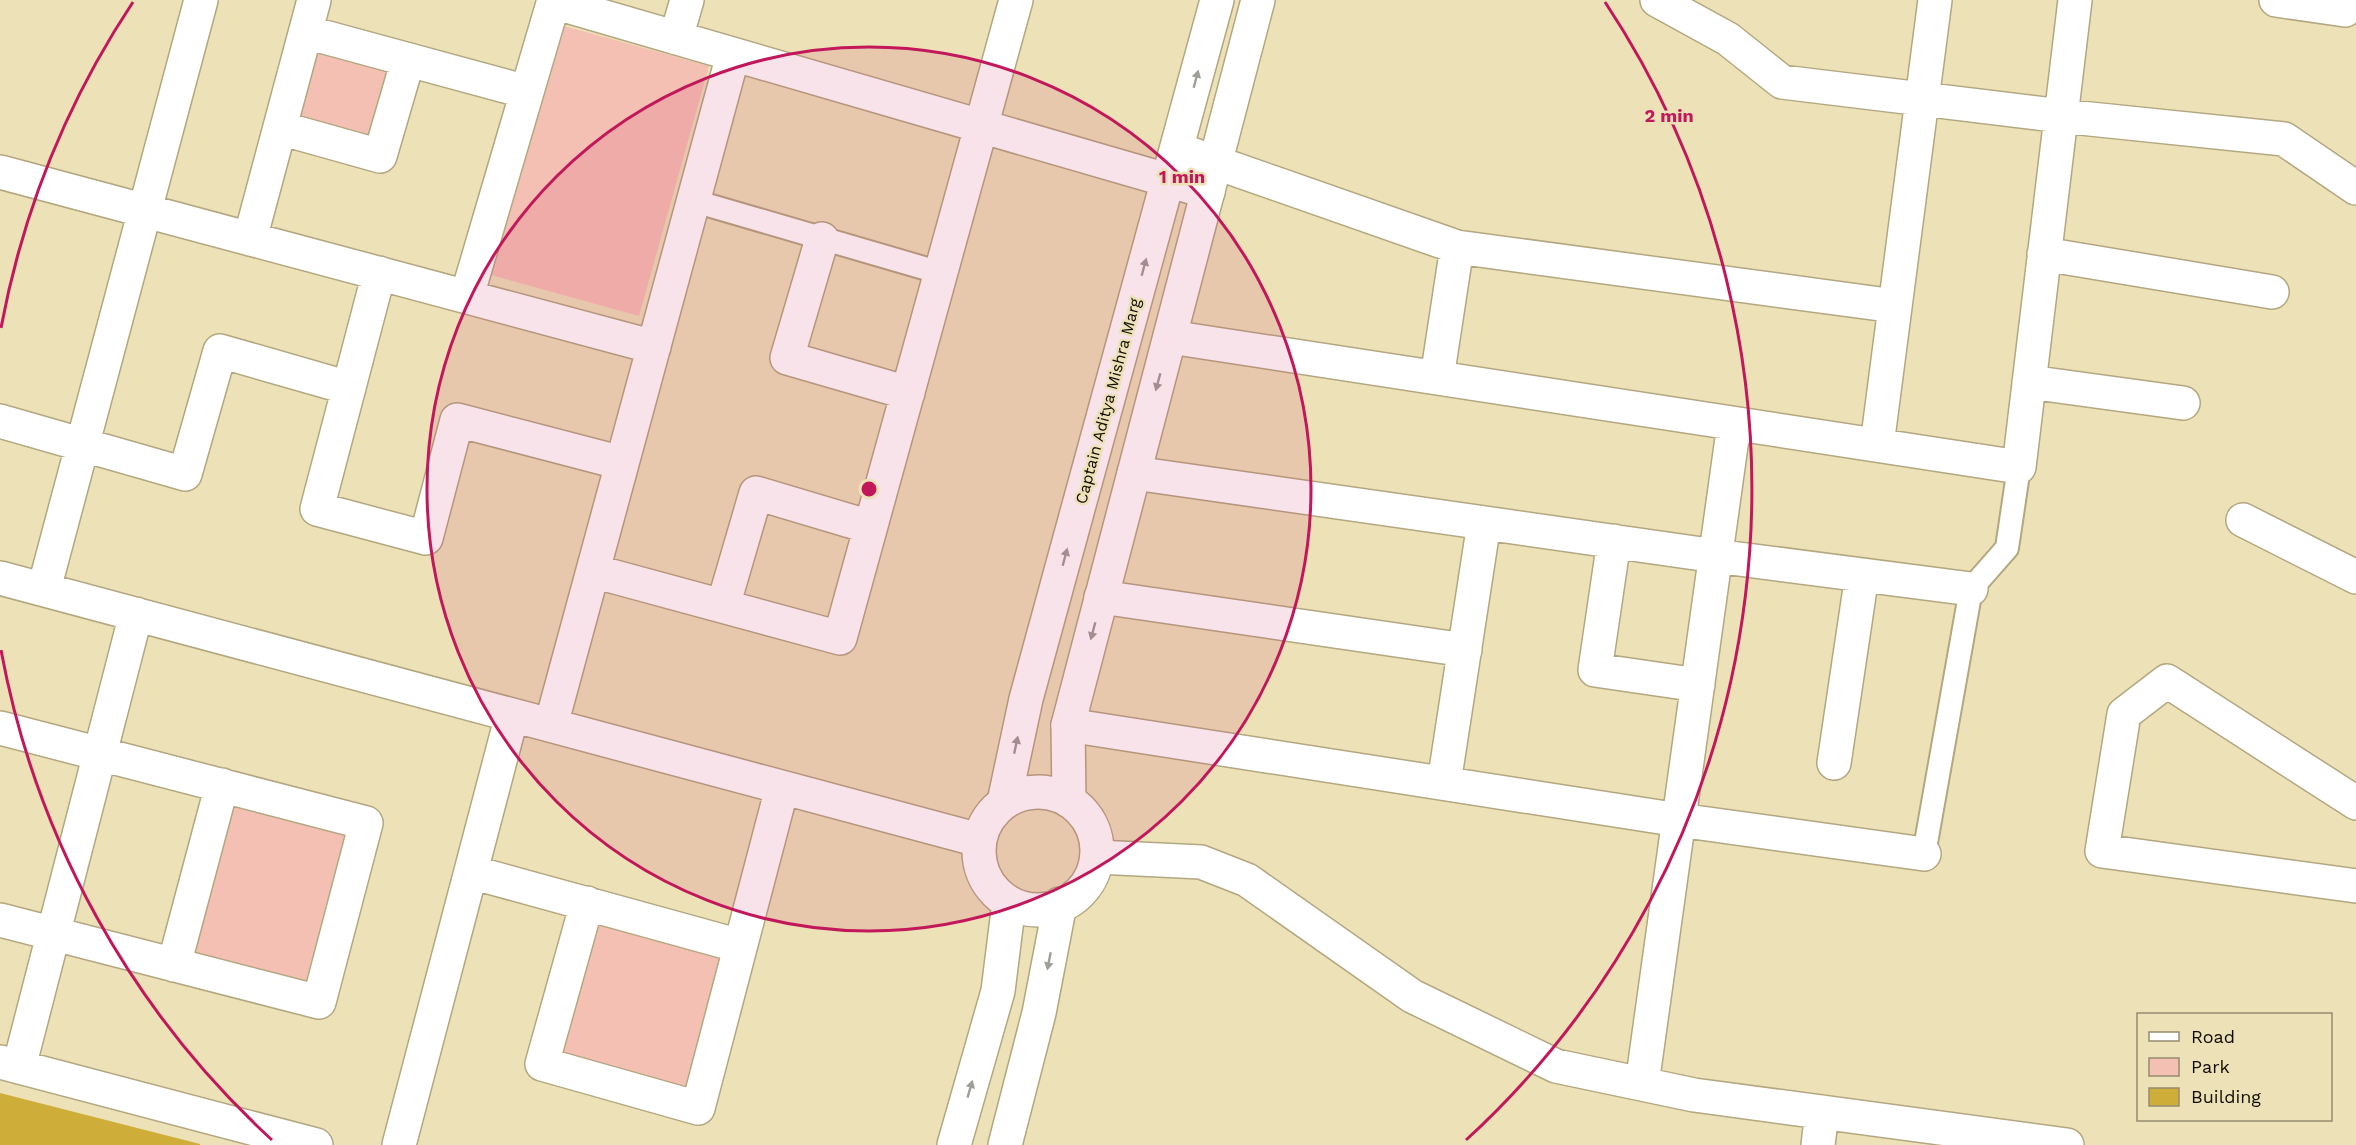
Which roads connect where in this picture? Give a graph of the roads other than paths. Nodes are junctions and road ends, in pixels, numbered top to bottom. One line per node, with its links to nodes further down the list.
1 (201, 0): 28 (street)
2 (314, 0): 13 (street)
3 (687, 0): 14 (street)
4 (1016, 0): 20 (street)
5 (1217, 0): 22 (street, Captain Aditya Mishra Marg, one-way to 5)
6 (1258, 0): 24 (street)
7 (1657, 0): 18 (street)
8 (1935, 0): 18 (street)
9 (2074, 0): 19 (street)
10 (2276, 0): 12 (street)
11 (554, 1): 14 (street); 17 (street)
12 (2345, 10)
13 (306, 32): 16 (street); 21 (street)
14 (676, 38): 15 (street)
15 (733, 55): 20 (street); 27 (street)
16 (408, 60): 17 (street); 21 (street)
17 (527, 92): 36 (street)
18 (1922, 99): 19 (street); 37 (street)
19 (2061, 116): 26 (street); 32 (street)
20 (981, 126): 25 (street); 34 (street)
21 (280, 128): 29 (street)
22 (1176, 149): 24 (street); 25 (street, Captain Aditya Mishra Marg)
23 (0, 172): 28 (street)
24 (1212, 177): 25 (street); 31 (street); 38 (street)
25 (1168, 181): 78 (street, Captain Aditya Mishra Marg, one-way to 25)
26 (2356, 188)
27 (694, 201): 30 (lane); 39 (street)
28 (144, 210): 29 (street); 47 (street)
29 (250, 239): 33 (street)
30 (822, 239): 34 (lane); 43 (street)
31 (1457, 248): 37 (street); 40 (street)
32 (2044, 254): 35 (street); 41 (street)
33 (379, 273): 36 (street); 42 (street)
34 (941, 273): 43 (street)
35 (2272, 291)
36 (467, 296): 39 (street)
37 (1895, 306): 48 (street)
38 (1170, 337): 40 (street); 51 (street, one-way to 51)
39 (654, 347): 49 (street)
40 (1437, 378): 46 (street)
41 (2029, 382): 44 (street); 50 (street)
42 (349, 388): 47 (street); 49 (street)
43 (908, 393): 54 (street)
44 (2183, 403)
45 (0, 421): 47 (street)
46 (1734, 424): 48 (street); 56 (street)
47 (82, 444): 61 (street)
48 (1877, 445): 50 (street)
49 (622, 463): 57 (street)
50 (2019, 467): 62 (lane)
51 (1134, 473): 53 (street); 63 (street)
52 (2242, 520): 59 (street)
53 (1484, 523): 55 (street); 66 (street)
54 (870, 527): 64 (street); 64 (street)
55 (1614, 541): 56 (street); 67 (street)
56 (1716, 556): 58 (street); 67 (street)
57 (593, 570): 64 (street); 69 (street)
58 (1862, 575): 62 (street); 73 (street)
59 (2356, 577)
60 (0, 578): 61 (street)
61 (44, 590): 65 (street)
62 (1971, 590): 82 (lane)
63 (1101, 597): 66 (street); 70 (street, one-way to 70)
64 (723, 606)
65 (136, 614): 68 (street); 72 (street)
66 (1465, 650): 74 (street)
67 (1698, 685): 80 (street)
68 (512, 715): 69 (street); 84 (street)
69 (551, 725): 76 (street)
70 (1068, 725): 74 (street); 77 (street)
71 (0, 728): 72 (street)
72 (99, 754): 75 (street); 90 (street)
73 (1834, 763)
74 (1444, 783): 80 (street)
75 (222, 785): 92 (street); 92 (street)
76 (782, 788): 81 (street); 91 (street)
77 (1069, 801): 78 (street); 83 (street)
78 (1004, 802): 81 (street)
79 (2356, 803): 85 (street)
80 (1679, 820): 82 (street); 94 (street)
81 (979, 840): 87 (street)
82 (1924, 854)
83 (1097, 857): 88 (street); 94 (street)
84 (471, 872): 86 (street); 98 (street)
85 (2356, 886)
86 (587, 903): 91 (street); 91 (street)
87 (1009, 903): 88 (street); 99 (street, one-way to 87)
88 (1060, 904): 100 (street, one-way to 100)
89 (0, 920): 90 (street)
90 (53, 934): 92 (street); 93 (street)
91 (740, 946)
92 (174, 964)
93 (9, 1064): 96 (street)
94 (1642, 1084): 95 (street)
95 (1822, 1112): 101 (street); 102 (street)
96 (255, 1137): 97 (street)
97 (316, 1145)
98 (399, 1145)
99 (954, 1145)
100 (1005, 1145)
101 (1818, 1145)
102 (2067, 1145)

